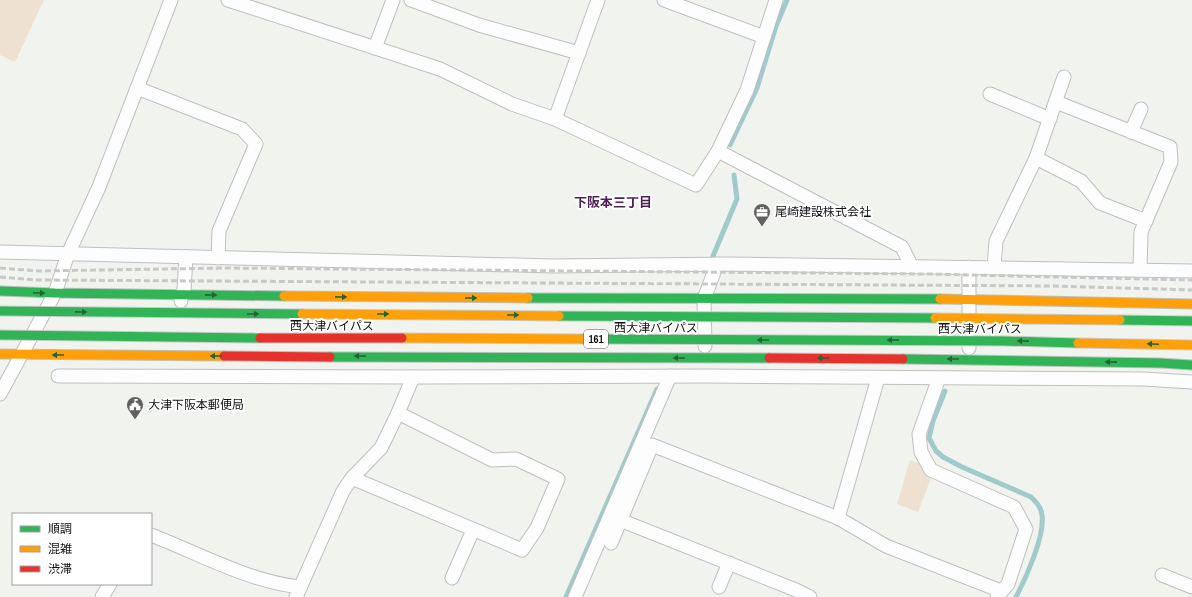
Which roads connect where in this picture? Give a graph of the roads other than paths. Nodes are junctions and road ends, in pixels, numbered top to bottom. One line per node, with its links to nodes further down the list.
1 (171, 0): 12 (street)
2 (228, 0): 9 (street)
3 (393, 0): 9 (street)
4 (411, 0): 10 (street)
5 (598, 0): 10 (street)
6 (664, 0): 8 (street)
7 (776, 0): 8 (street)
8 (764, 37): 19 (street)
9 (375, 48): 16 (street)
10 (579, 53): 16 (street)
11 (1064, 77): 14 (street)
12 (137, 88): 23 (street); 25 (street)
13 (990, 94): 17 (street)
14 (1056, 102): 17 (street); 18 (street)
15 (1141, 108): 18 (street)
16 (555, 119): 19 (street)
17 (1050, 119): 20 (street)
18 (1131, 132): 21 (street)
19 (718, 151): 27 (street)
20 (1036, 158): 21 (street); 29 (street)
21 (1146, 221): 30 (street)
22 (0, 252): 23 (street)
23 (68, 254): 24 (street); 33 (street)
24 (186, 257): 25 (street); 34 (street)
25 (218, 258): 26 (street)
26 (717, 264): 27 (street); 35 (street)
27 (912, 267): 28 (street)
28 (969, 267): 29 (street); 36 (street)
29 (994, 267): 30 (street)
30 (1140, 270): 31 (street)
31 (1192, 271)
32 (0, 291): 33 (main road, one-way to 33)
33 (55, 293): 34 (main road); 43 (street)
34 (181, 295): 35 (main road, one-way to 35); 45 (street)
35 (704, 299): 36 (main road); 47 (street)
36 (969, 299): 37 (main road); 48 (street)
37 (1192, 304)
38 (0, 311): 39 (main road, 西大津バイパス / 161, one-way to 39, bridge)
39 (1192, 321)
40 (0, 335): 41 (main road, 西大津バイパス / 161, one-way to 40, bridge)
41 (1192, 345)
42 (0, 354): 43 (main road)
43 (21, 355): 44 (main road, one-way to 43); 61 (street)
44 (99, 356): 45 (main road); 51 (street)
45 (180, 356): 46 (main road, one-way to 45); 52 (street)
46 (241, 356): 47 (main road, one-way to 46); 53 (street)
47 (706, 358): 48 (main road, one-way to 47); 55 (street)
48 (969, 359): 49 (main road, one-way to 48); 59 (street)
49 (1192, 365)
50 (58, 376): 51 (street)
51 (98, 376): 52 (street)
52 (180, 376): 53 (street)
53 (242, 376): 56 (street)
54 (670, 376): 55 (street); 56 (street); 78 (street)
55 (706, 376): 57 (street)
56 (412, 377): 62 (street)
57 (878, 378): 58 (street); 64 (street)
58 (939, 378): 59 (street); 76 (street)
59 (969, 378): 60 (street)
60 (1192, 382)
61 (0, 394)
62 (398, 413): 63 (street); 66 (street)
63 (352, 478): 66 (street); 75 (street)
64 (838, 518): 65 (street); 76 (street)
65 (620, 520): 68 (street); 69 (street)
66 (473, 530): 71 (street)
67 (152, 536): 75 (street)
68 (611, 543)
69 (729, 563): 73 (street); 79 (street)
70 (1162, 575): 74 (street)
71 (452, 578)
72 (109, 585): 77 (street)
73 (719, 587)
74 (1192, 587)
75 (298, 592)
76 (999, 594)
77 (102, 597)
78 (575, 597)
79 (810, 597)

